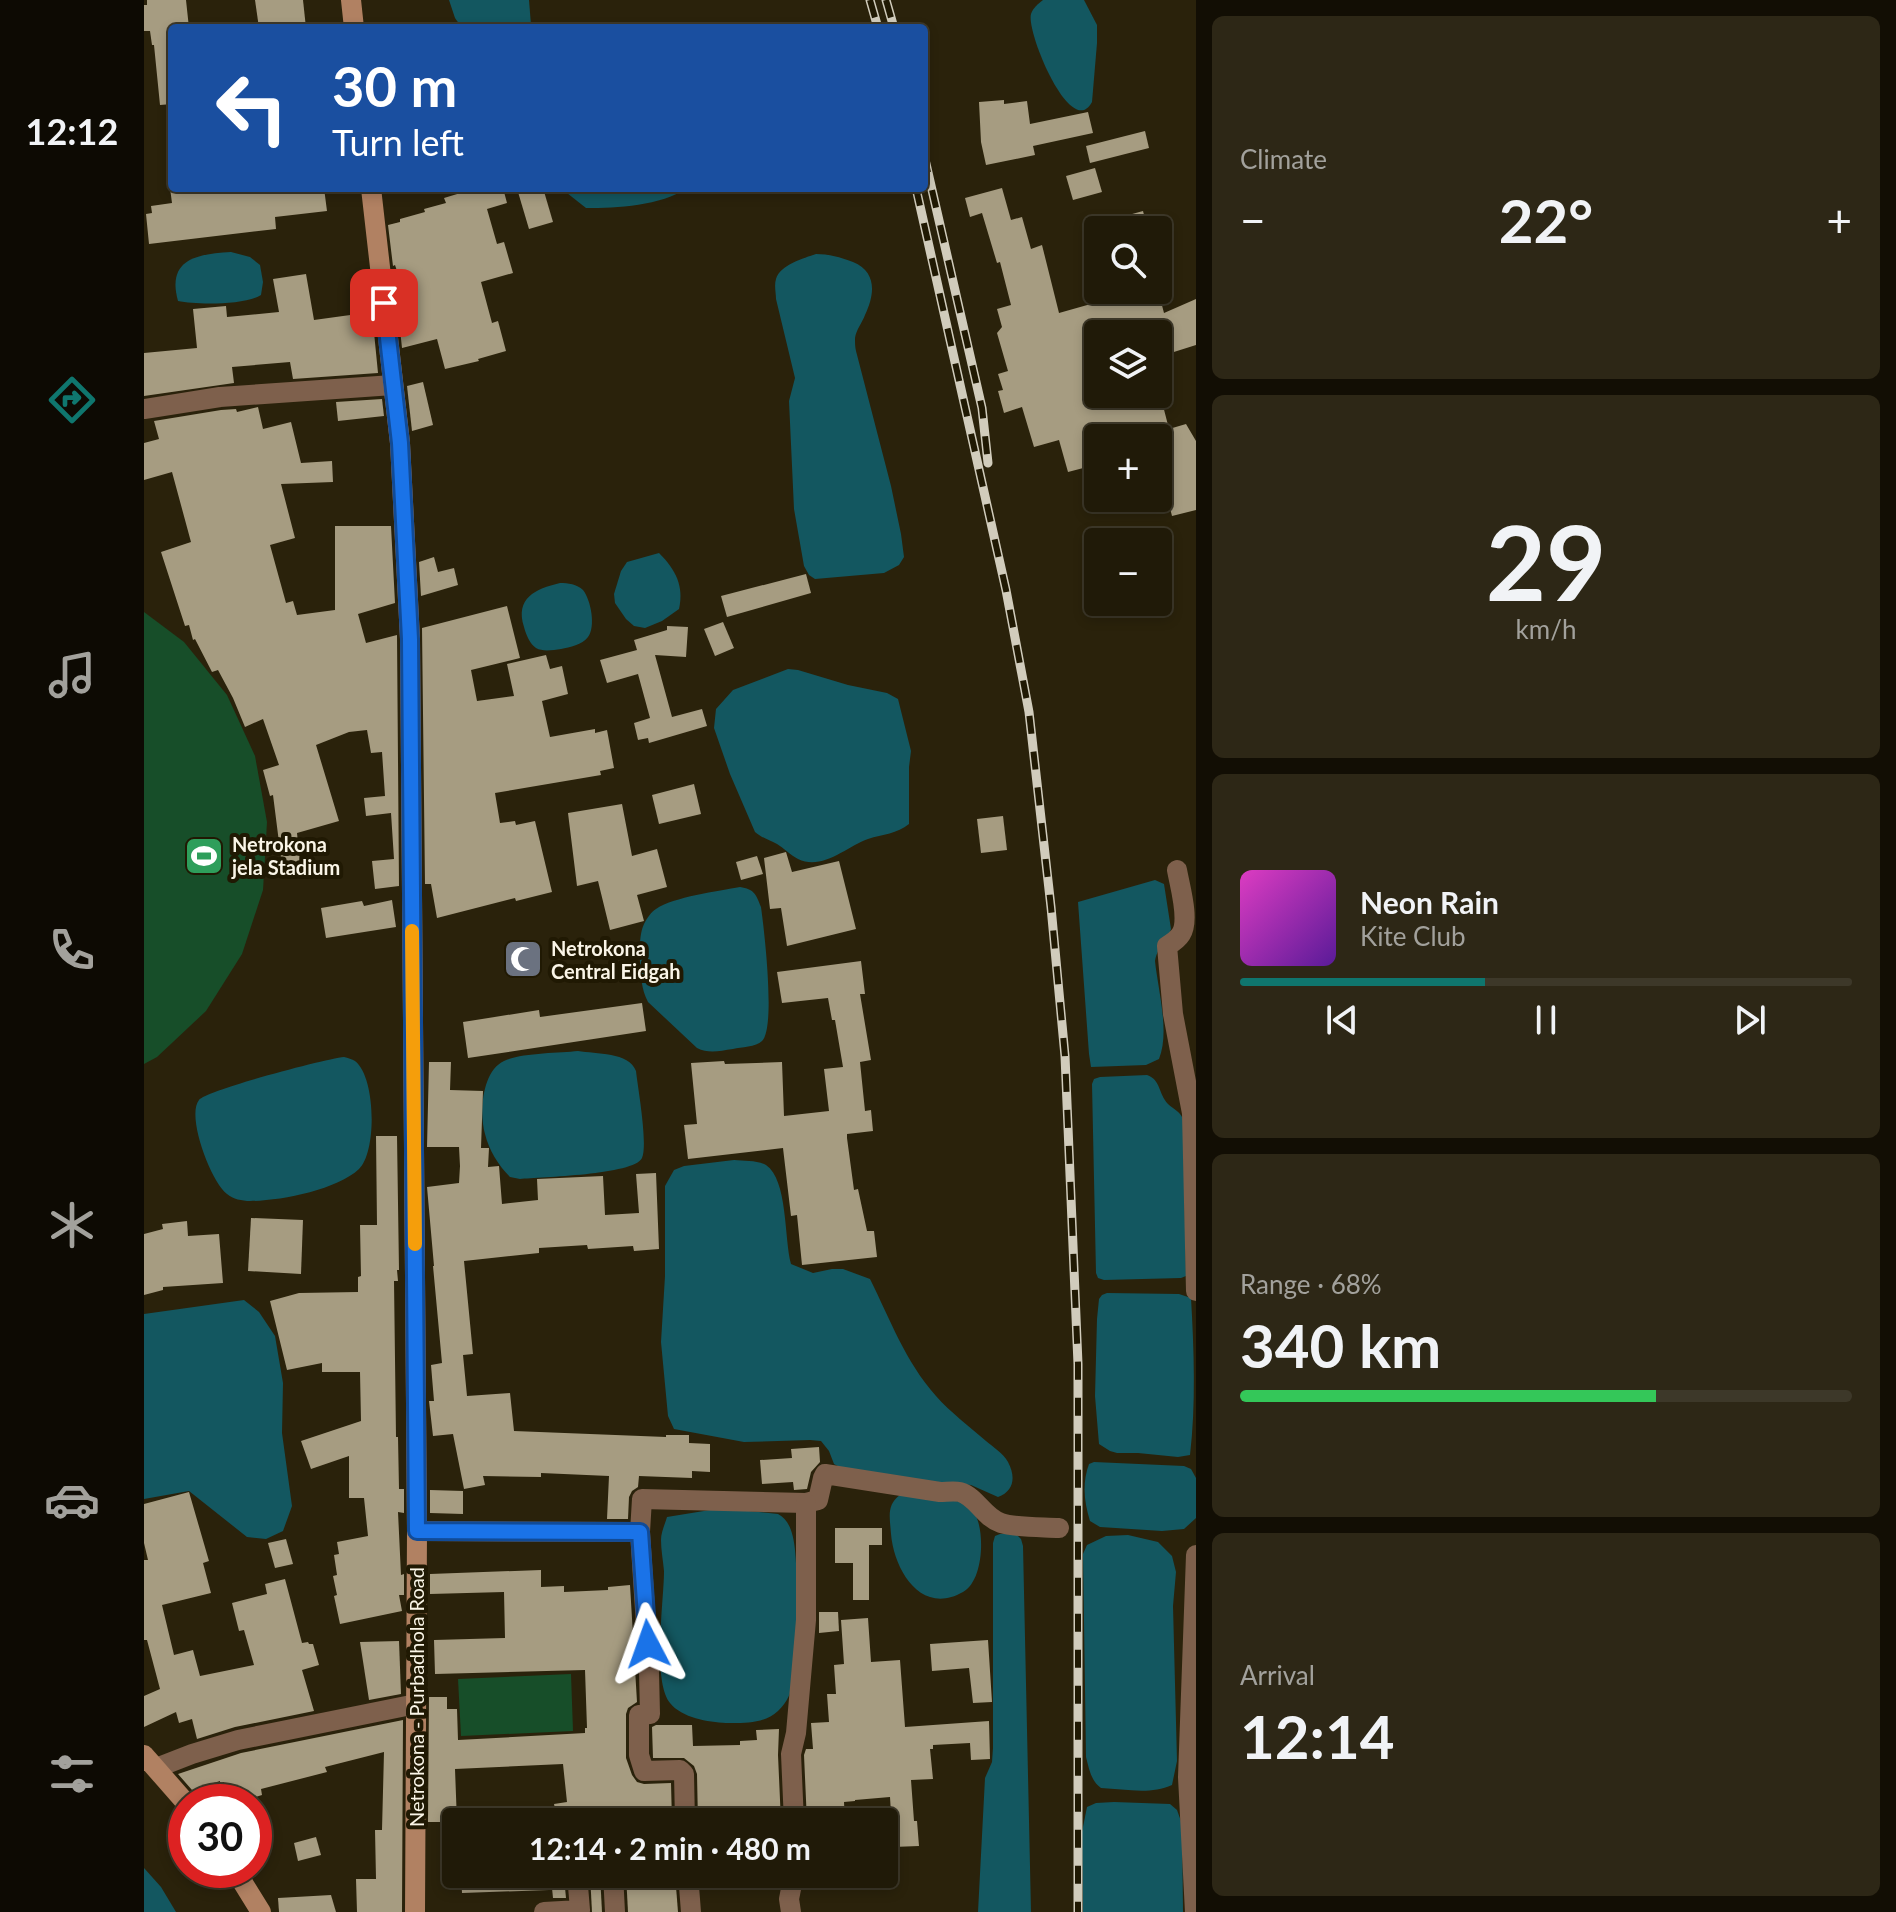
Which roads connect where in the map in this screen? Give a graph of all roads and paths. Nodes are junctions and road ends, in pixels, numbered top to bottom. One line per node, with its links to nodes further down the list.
1 (351, 0): 2 (main road)
2 (354, 24)
3 (371, 192): 4 (main road, Netrokona - Purbadhola Road)
4 (393, 385): 5 (street); 10 (main road, Netrokona - Purbadhola Road)
5 (144, 409)
6 (1177, 870): 7 (street)
7 (1196, 1291)
8 (806, 1503): 9 (street); 11 (street); 17 (street)
9 (1059, 1528)
10 (417, 1531): 11 (street); 13 (main road, Netrokona - Purbadhola Road)
11 (640, 1532): 16 (street)
12 (1196, 1555): 29 (street)
13 (416, 1704): 14 (street); 24 (main road, Netrokona - Purbadhola Road)
14 (150, 1762): 15 (main road)
15 (169, 1784)
16 (685, 1808)
17 (793, 1808)
18 (246, 1888): 23 (main road)
19 (578, 1888): 25 (street)
20 (614, 1888): 26 (street)
21 (689, 1888): 27 (street)
22 (791, 1888): 28 (street)
23 (261, 1912)
24 (415, 1912)
25 (544, 1912)
26 (615, 1912)
27 (691, 1912)
28 (791, 1912)
29 (1195, 1912)

